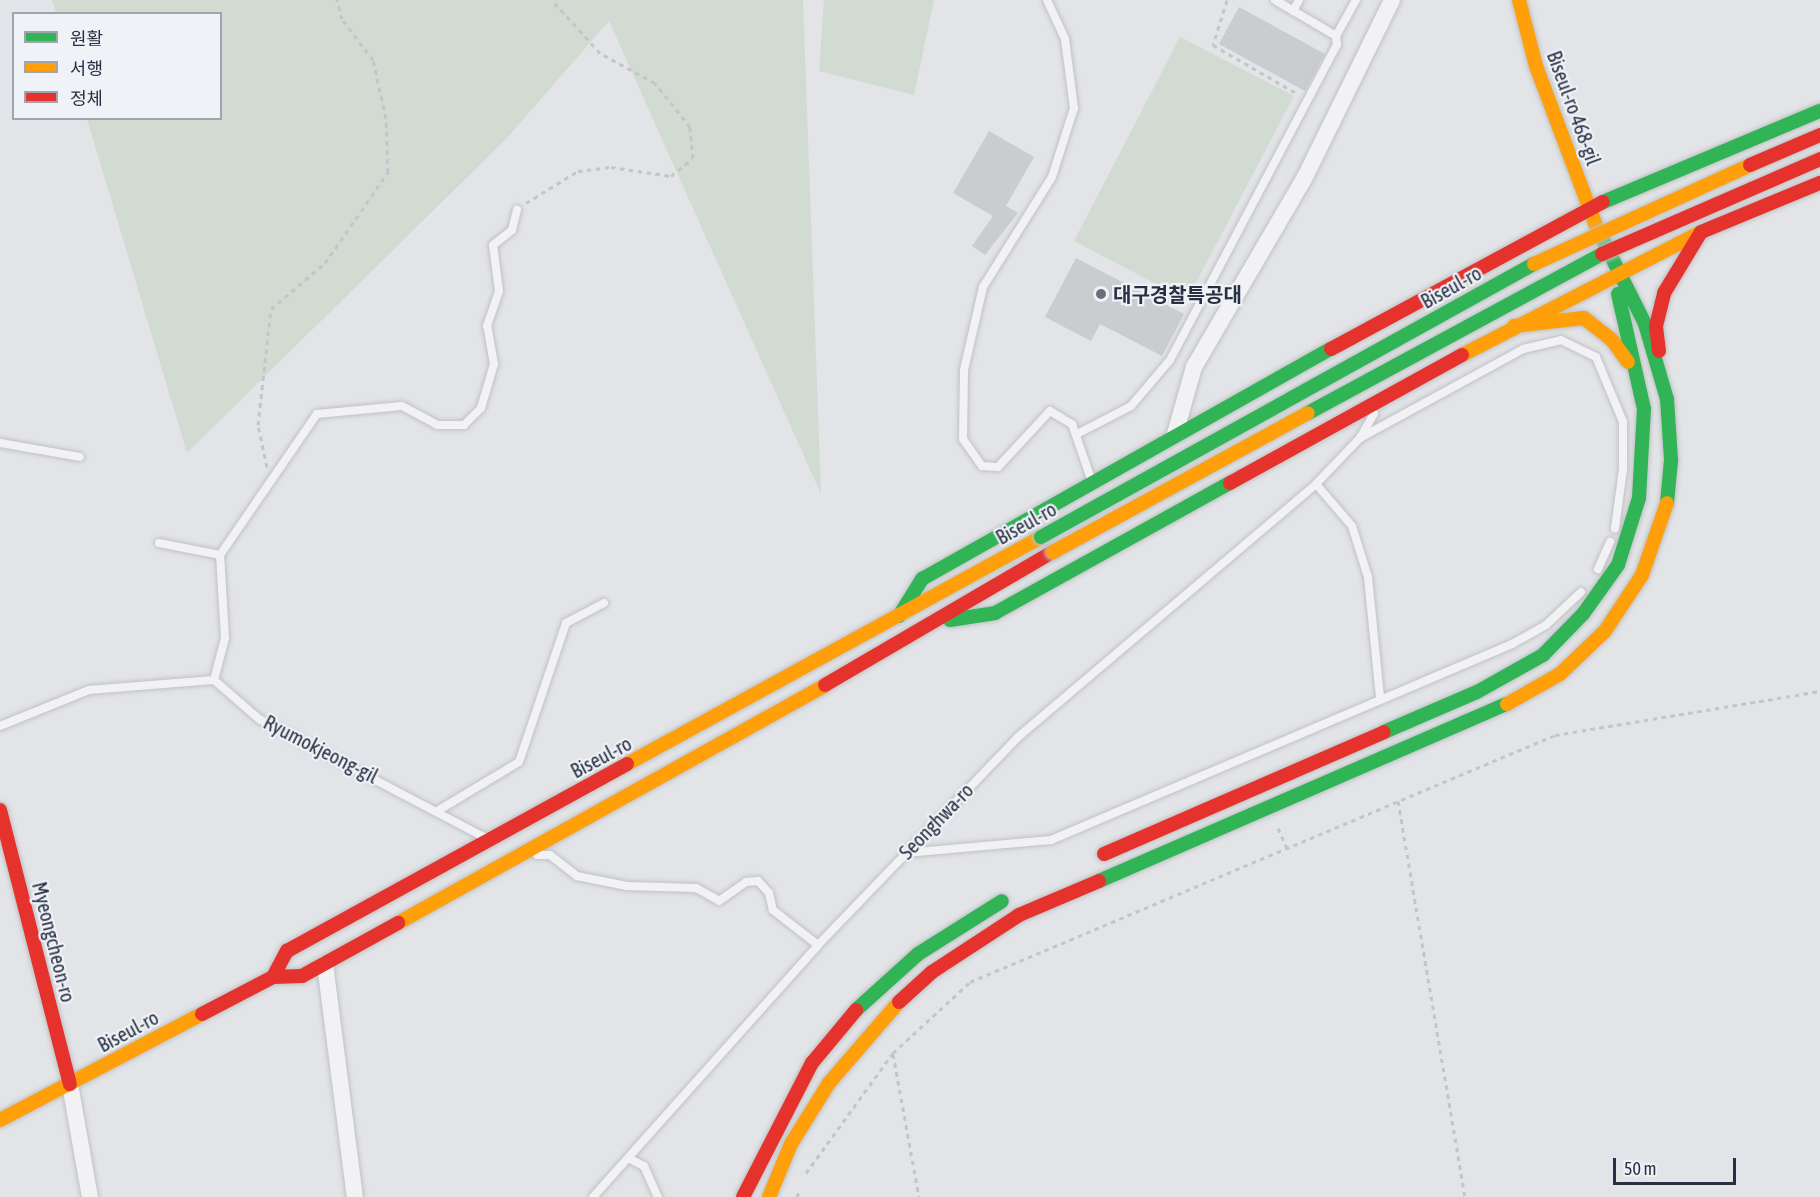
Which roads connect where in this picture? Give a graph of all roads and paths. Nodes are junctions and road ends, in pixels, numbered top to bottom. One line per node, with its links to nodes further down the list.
1 (338, 0): 30 (path)
2 (552, 0): 18 (path)
3 (1047, 0): 25 (lane)
4 (1227, 0): 12 (path)
5 (1275, 0): 10 (lane)
6 (1299, 0): 10 (lane)
7 (1356, 0): 11 (lane)
8 (1392, 0): 26 (street)
9 (1519, 0): 17 (main road, Biseul-ro 468-gil)
10 (1293, 11): 11 (lane)
11 (1336, 36): 12 (lane)
12 (1307, 99): 25 (lane)
13 (1820, 111): 17 (main road)
14 (1820, 135): 38 (main road, Biseul-ro, bridge)
15 (1820, 159): 39 (main road, Biseul-ro, bridge)
16 (1820, 183): 19 (main road)
17 (1590, 208): 20 (main road, Biseul-ro 468-gil); 26 (main road)
18 (517, 210): 30 (lane)
19 (1701, 232): 20 (main road); 23 (main road)
20 (1615, 272): 21 (main road); 22 (main road); 23 (main road)
21 (1514, 326): 22 (main road); 24 (main road)
22 (1630, 366): 52 (main road)
23 (1663, 387): 66 (main road)
24 (1383, 398): 27 (lane); 39 (main road)
25 (1077, 434): 31 (lane)
26 (1175, 434): 31 (main road)
27 (1360, 438): 32 (lane, Seonghwa-ro); 35 (lane)
28 (0, 443): 29 (lane)
29 (80, 457)
30 (270, 482): 34 (lane)
31 (1092, 482): 38 (main road)
32 (1316, 484): 42 (lane); 51 (lane, Seonghwa-ro)
33 (159, 543): 34 (lane)
34 (220, 555): 40 (lane)
35 (1592, 577)
36 (1585, 586): 42 (lane)
37 (603, 603): 46 (lane)
38 (899, 616): 48 (main road, Biseul-ro)
39 (936, 622): 50 (main road, Biseul-ro)
40 (214, 680): 43 (lane); 46 (lane, Ryumokjeong-gil)
41 (1820, 691): 44 (path)
42 (1380, 698): 51 (lane)
43 (0, 726)
44 (1398, 801): 49 (path); 69 (path)
45 (0, 810): 58 (main road, Myeongcheon-ro)
46 (439, 810): 48 (lane, Ryumokjeong-gil)
47 (1276, 823): 49 (path)
48 (493, 842): 56 (main road, Biseul-ro)
49 (1287, 848): 57 (path)
50 (511, 852): 54 (lane); 55 (main road, Biseul-ro)
51 (906, 853): 54 (lane, Seonghwa-ro)
52 (1088, 861)
53 (1012, 894): 65 (main road)
54 (818, 945): 60 (lane, Seonghwa-ro)
55 (325, 964): 56 (main road, Biseul-ro); 62 (street)
56 (273, 977): 58 (main road, Biseul-ro)
57 (893, 1053): 67 (path); 68 (path)
58 (69, 1084): 59 (main road, Biseul-ro); 61 (street)
59 (0, 1120)
60 (628, 1158): 63 (lane, Seonghwa-ro); 64 (lane)
61 (90, 1197)
62 (355, 1197)
63 (593, 1197)
64 (658, 1197)
65 (742, 1197)
66 (769, 1197)
67 (797, 1197)
68 (919, 1197)
69 (1465, 1197)

